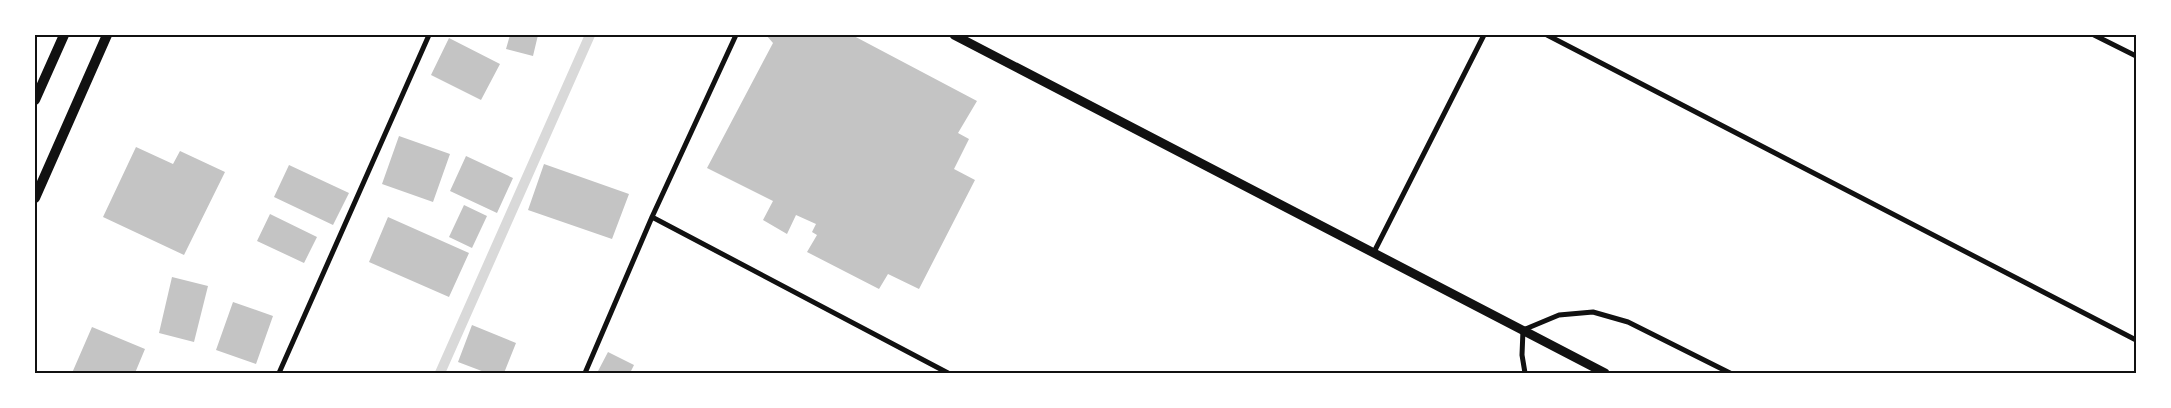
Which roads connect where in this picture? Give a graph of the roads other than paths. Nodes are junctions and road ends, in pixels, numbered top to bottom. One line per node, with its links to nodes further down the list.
1 (64, 35): 10 (main road)
2 (107, 35): 11 (main road)
3 (429, 35): 16 (street)
4 (736, 35): 12 (street)
5 (954, 35): 13 (street)
6 (1484, 35): 13 (street)
7 (1548, 35): 15 (street)
8 (2094, 35): 9 (street)
9 (2136, 56)
10 (35, 100)
11 (35, 198)
12 (652, 217): 17 (street); 18 (street)
13 (1374, 252): 14 (street)
14 (1523, 330): 19 (street); 20 (street); 21 (street)
15 (2136, 340)
16 (279, 373)
17 (585, 373)
18 (948, 373)
19 (1525, 373)
20 (1605, 373)
21 (1730, 373)

